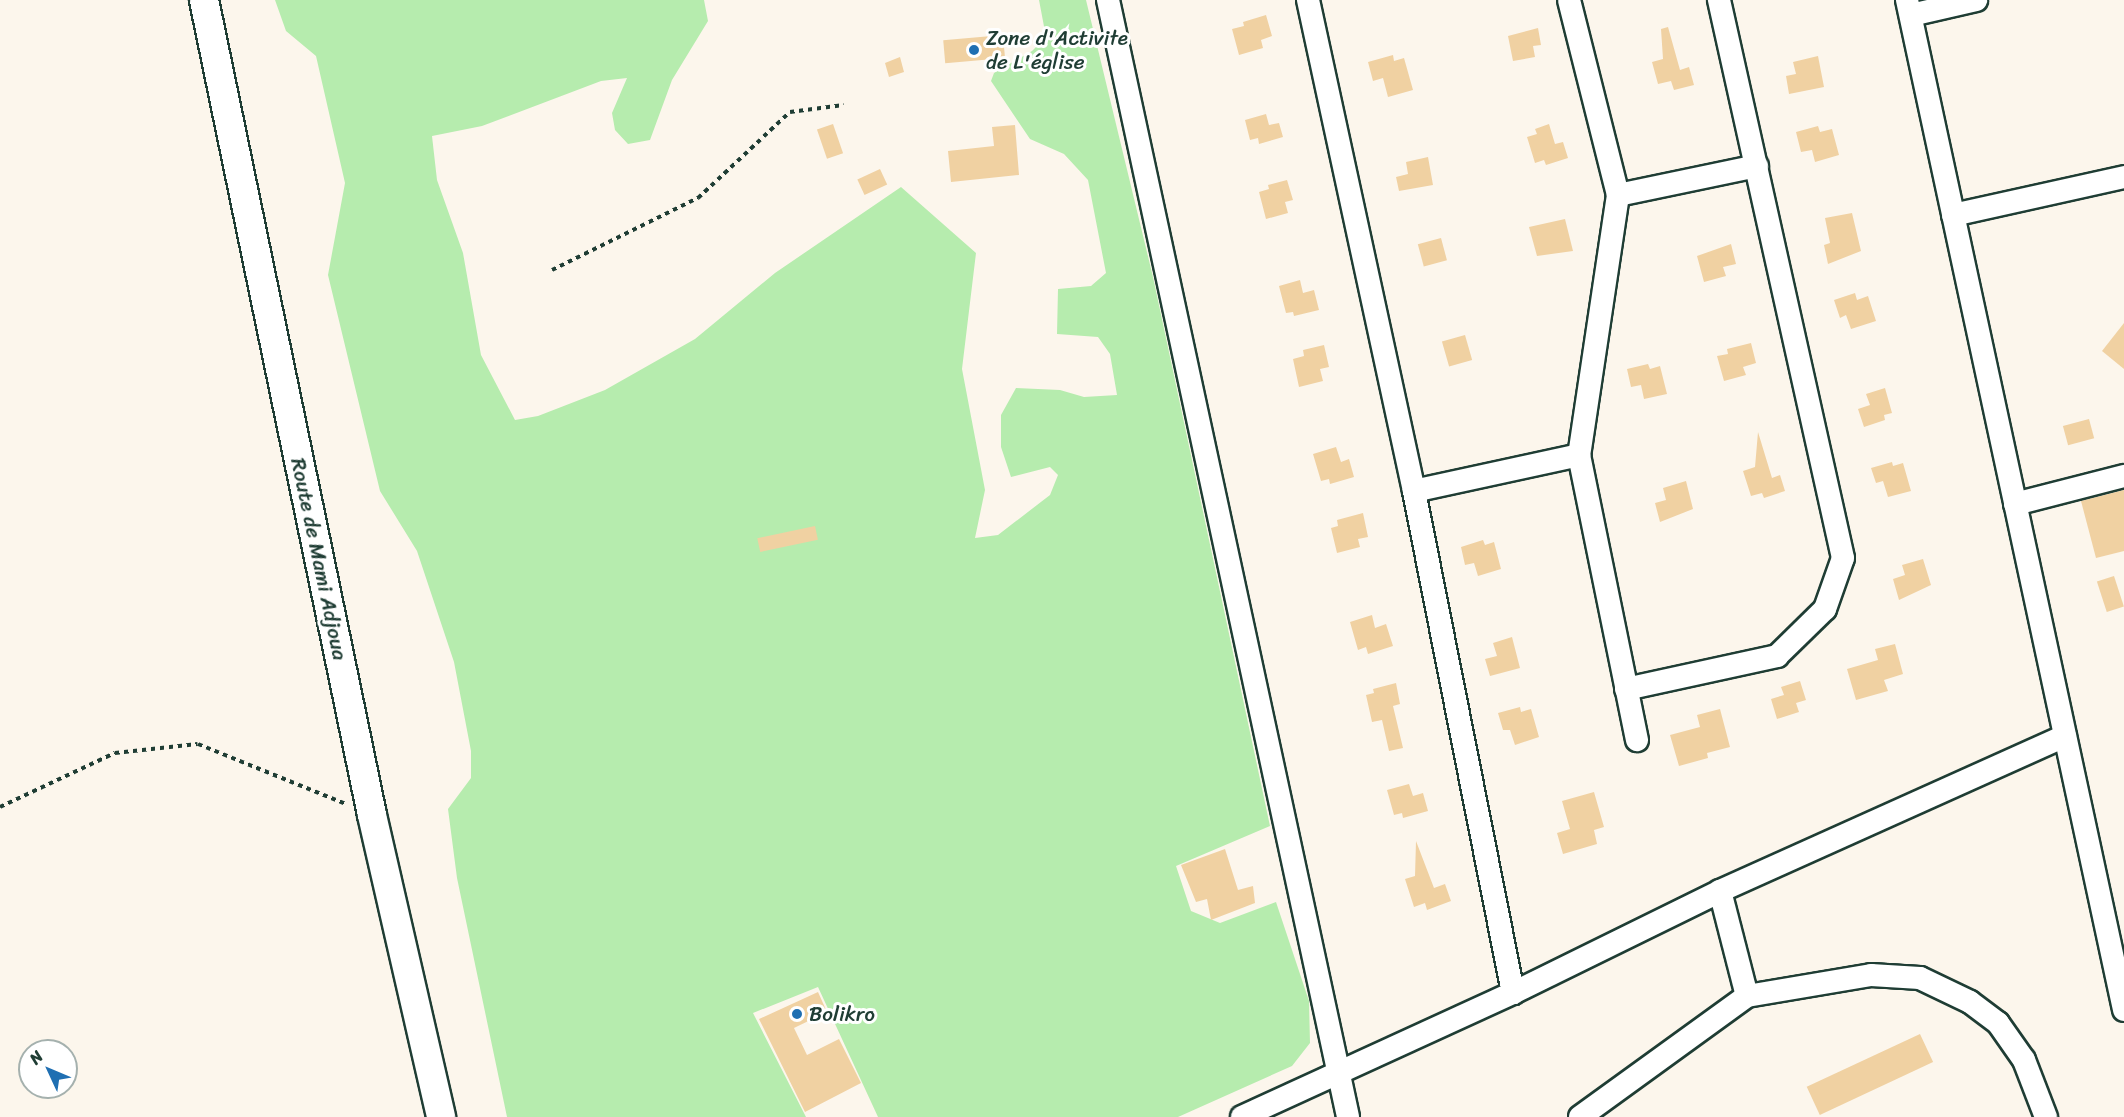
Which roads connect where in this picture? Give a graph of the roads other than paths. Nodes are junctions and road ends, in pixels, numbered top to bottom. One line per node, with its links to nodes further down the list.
1 (204, 0): 24 (street, Route de Mami Adjoua)
2 (1108, 0): 23 (street)
3 (1308, 0): 14 (street)
4 (1569, 0): 10 (street)
5 (1719, 0): 8 (street)
6 (1976, 0): 7 (street)
7 (1909, 8): 11 (street)
8 (1756, 166): 10 (street); 16 (street)
9 (2124, 177): 11 (street)
10 (1618, 195): 12 (street)
11 (1953, 215): 15 (street)
12 (1579, 455): 14 (street); 16 (street)
13 (2124, 476): 15 (street)
14 (1414, 491): 20 (street)
15 (2015, 504): 17 (street)
16 (1626, 689): 18 (street)
17 (2065, 736): 19 (street); 22 (street)
18 (1637, 740)
19 (1720, 891): 20 (street); 21 (street)
20 (1513, 993): 23 (street)
21 (1747, 996): 27 (street); 28 (street)
22 (2124, 1010)
23 (1337, 1072): 25 (street); 26 (street)
24 (441, 1117)
25 (1242, 1117)
26 (1347, 1117)
27 (1580, 1117)
28 (2046, 1117)

